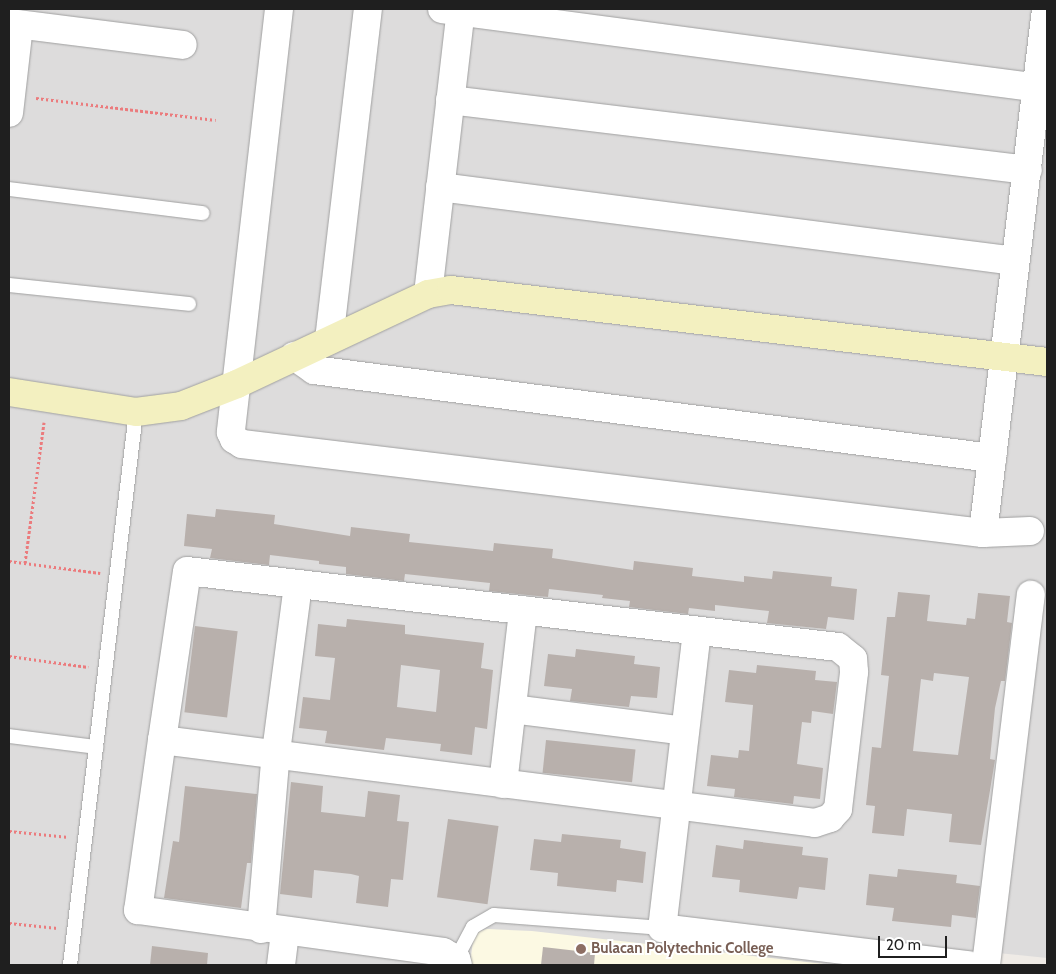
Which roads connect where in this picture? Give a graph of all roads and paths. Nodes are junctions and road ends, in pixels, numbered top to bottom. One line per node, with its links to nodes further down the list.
1 (279, 9): 23 (street)
2 (368, 9): 19 (street)
3 (454, 9): 7 (street); 8 (street)
4 (1046, 9): 7 (street)
5 (28, 21): 6 (street); 9 (street)
6 (183, 45)
7 (1039, 88): 11 (street)
8 (450, 100): 11 (street); 12 (street)
9 (10, 104): 10 (path)
10 (216, 120)
11 (1028, 170): 15 (street)
12 (440, 187): 15 (street); 17 (street)
13 (9, 189): 14 (lane)
14 (203, 213)
15 (1015, 261): 21 (street)
16 (9, 285): 18 (lane)
17 (428, 294): 19 (street); 21 (street)
18 (189, 304)
19 (329, 340): 20 (street)
20 (294, 356): 23 (street); 27 (street)
21 (1003, 357): 22 (street); 27 (street)
22 (1047, 362)
23 (237, 384): 26 (street); 29 (street)
24 (9, 392): 25 (street)
25 (47, 396): 26 (street); 31 (path)
26 (136, 412): 32 (lane)
27 (992, 458): 29 (street)
28 (1030, 531): 29 (street)
29 (983, 533)
30 (9, 561): 31 (path)
31 (25, 563): 32 (path)
32 (119, 576): 38 (lane)
33 (298, 584): 35 (street); 42 (street); 44 (street)
34 (1031, 595): 57 (street)
35 (523, 610): 36 (street); 39 (street)
36 (697, 631): 40 (street); 46 (street)
37 (9, 656): 38 (path)
38 (106, 669): 43 (lane)
39 (512, 708): 40 (street); 45 (street)
40 (685, 730): 46 (street)
41 (9, 736): 43 (lane)
42 (162, 740): 44 (street); 52 (street)
43 (96, 747): 48 (lane)
44 (276, 752): 45 (street); 52 (street)
45 (503, 784): 46 (street)
46 (676, 804): 50 (street)
47 (9, 831): 48 (path)
48 (84, 839): 51 (lane)
49 (9, 923): 51 (path)
50 (662, 928): 53 (lane); 56 (street)
51 (73, 930): 54 (lane)
52 (273, 931): 53 (street); 55 (street)
53 (457, 962)
54 (70, 965)
55 (281, 965)
56 (969, 965)
57 (986, 965)

